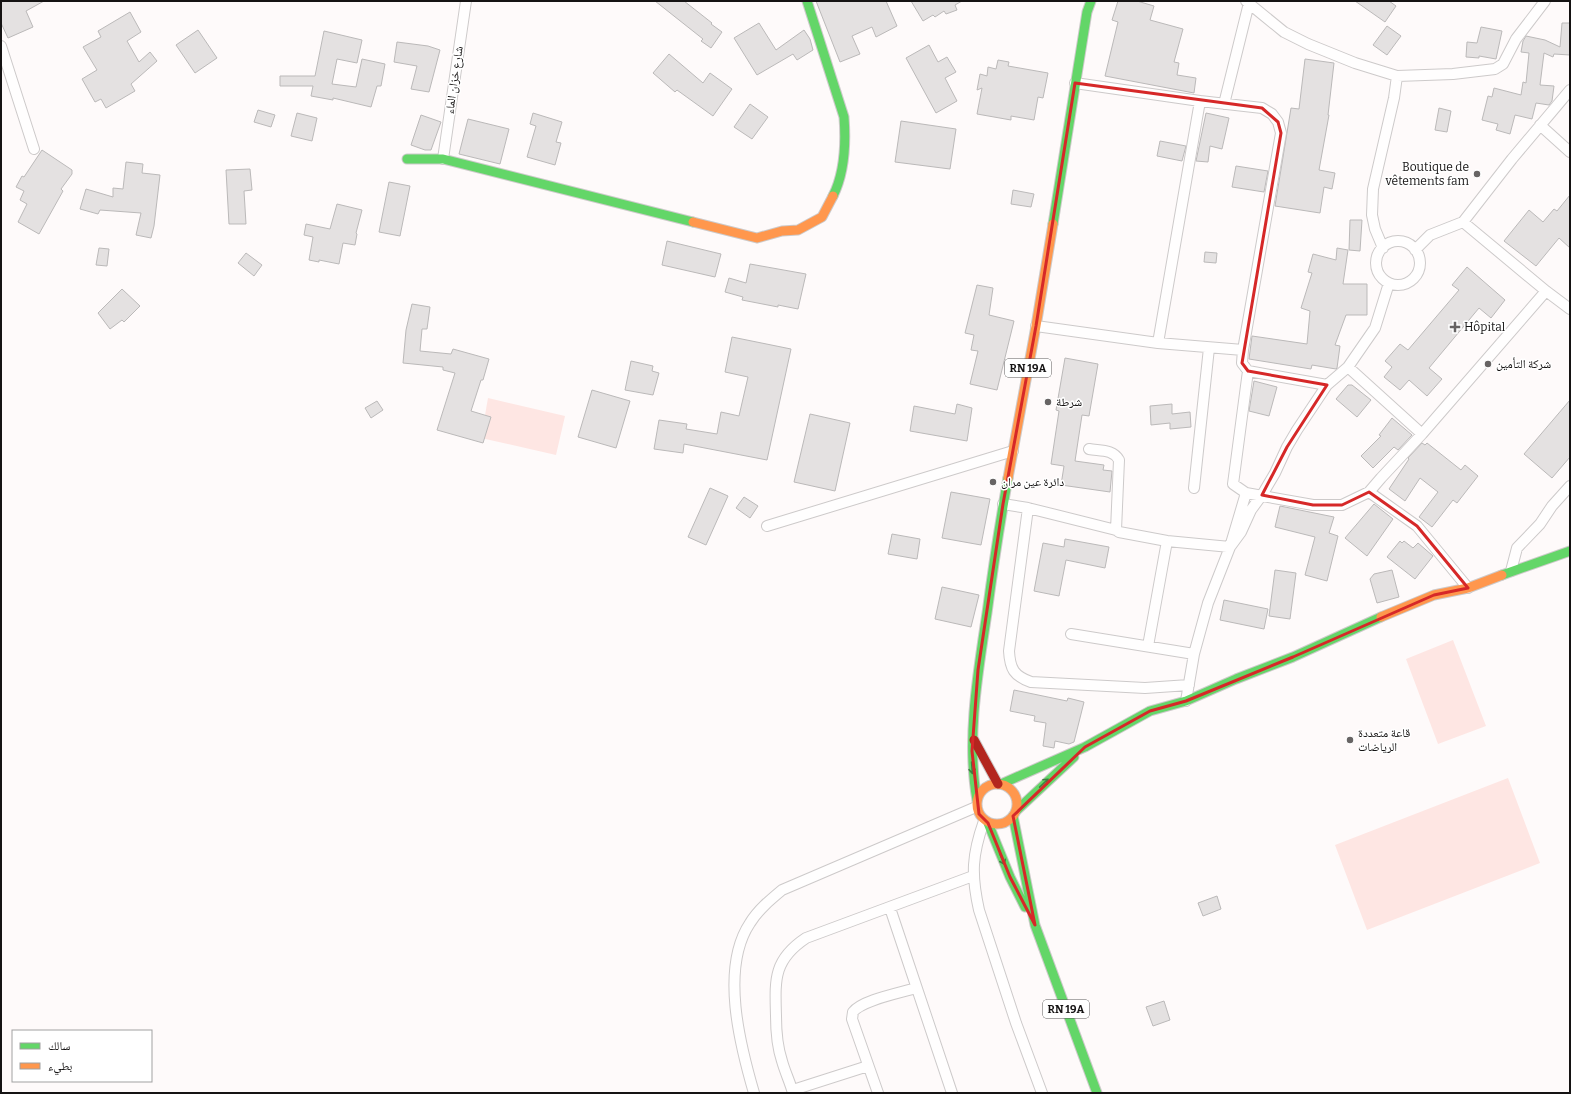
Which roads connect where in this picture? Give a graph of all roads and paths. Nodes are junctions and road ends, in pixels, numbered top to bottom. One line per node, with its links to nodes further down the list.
1 (466, 1): 16 (street, شارع خزان الماء)
2 (807, 1): 16 (main road)
3 (1091, 1): 8 (main road, RN 19A)
4 (1545, 1): 7 (street)
5 (1247, 2): 7 (street); 11 (street)
6 (1, 46): 13 (street)
7 (1397, 76): 18 (street)
8 (1075, 83): 10 (street); 23 (main road, RN 19A)
9 (1570, 90): 12 (street)
10 (1200, 101): 11 (street); 24 (street)
11 (1224, 104): 26 (street)
12 (1540, 125): 14 (street); 17 (street)
13 (34, 149)
14 (1570, 152)
15 (407, 159): 16 (main road)
16 (443, 159)
17 (1463, 222): 19 (street); 21 (street)
18 (1383, 248): 19 (street); 20 (street)
19 (1415, 250): 20 (street)
20 (1389, 283): 27 (street)
21 (1546, 291): 22 (street); 30 (street)
22 (1569, 306)
23 (1036, 326): 24 (street); 32 (main road, RN 19A)
24 (1158, 343): 25 (street)
25 (1209, 348): 26 (street); 34 (street)
26 (1243, 350): 28 (street)
27 (1348, 367): 29 (street); 30 (street)
28 (1248, 371): 29 (street); 36 (street)
29 (1327, 385): 37 (street)
30 (1422, 434): 35 (street)
31 (1089, 449): 41 (street)
32 (1013, 451): 38 (main road, RN 19A); 40 (street)
33 (1570, 486): 45 (street)
34 (1194, 488)
35 (1369, 492): 37 (street); 46 (street)
36 (1246, 493): 37 (street); 43 (street)
37 (1262, 495): 43 (street)
38 (1003, 504): 39 (street); 52 (main road, RN 19A)
39 (1028, 508): 41 (street); 50 (street)
40 (767, 526)
41 (1116, 530): 42 (street)
42 (1167, 541): 43 (street); 48 (street)
43 (1230, 547): 49 (street)
44 (1570, 552): 45 (main road)
45 (1511, 571): 46 (main road)
46 (1468, 588): 51 (main road)
47 (1071, 634): 48 (street)
48 (1148, 646): 49 (street)
49 (1194, 654): 50 (street)
50 (1189, 685): 51 (street)
51 (1186, 701): 53 (main road)
52 (972, 735): 54 (main road); 55 (main road, one-way to 55)
53 (1085, 747): 54 (main road); 56 (main road, one-way to 53)
54 (999, 784): 55 (main road); 56 (main road)
55 (977, 803): 57 (main road); 64 (street)
56 (1015, 814): 57 (main road); 60 (main road)
57 (986, 822): 58 (street); 60 (main road, one-way to 60)
58 (973, 876): 59 (street); 67 (street)
59 (890, 908): 61 (street); 63 (street)
60 (1035, 925): 68 (main road, RN 19A)
61 (916, 988): 62 (street); 66 (street)
62 (868, 1066): 63 (street); 65 (street)
63 (793, 1092)
64 (754, 1093)
65 (878, 1093)
66 (952, 1093)
67 (1042, 1093)
68 (1097, 1093)

